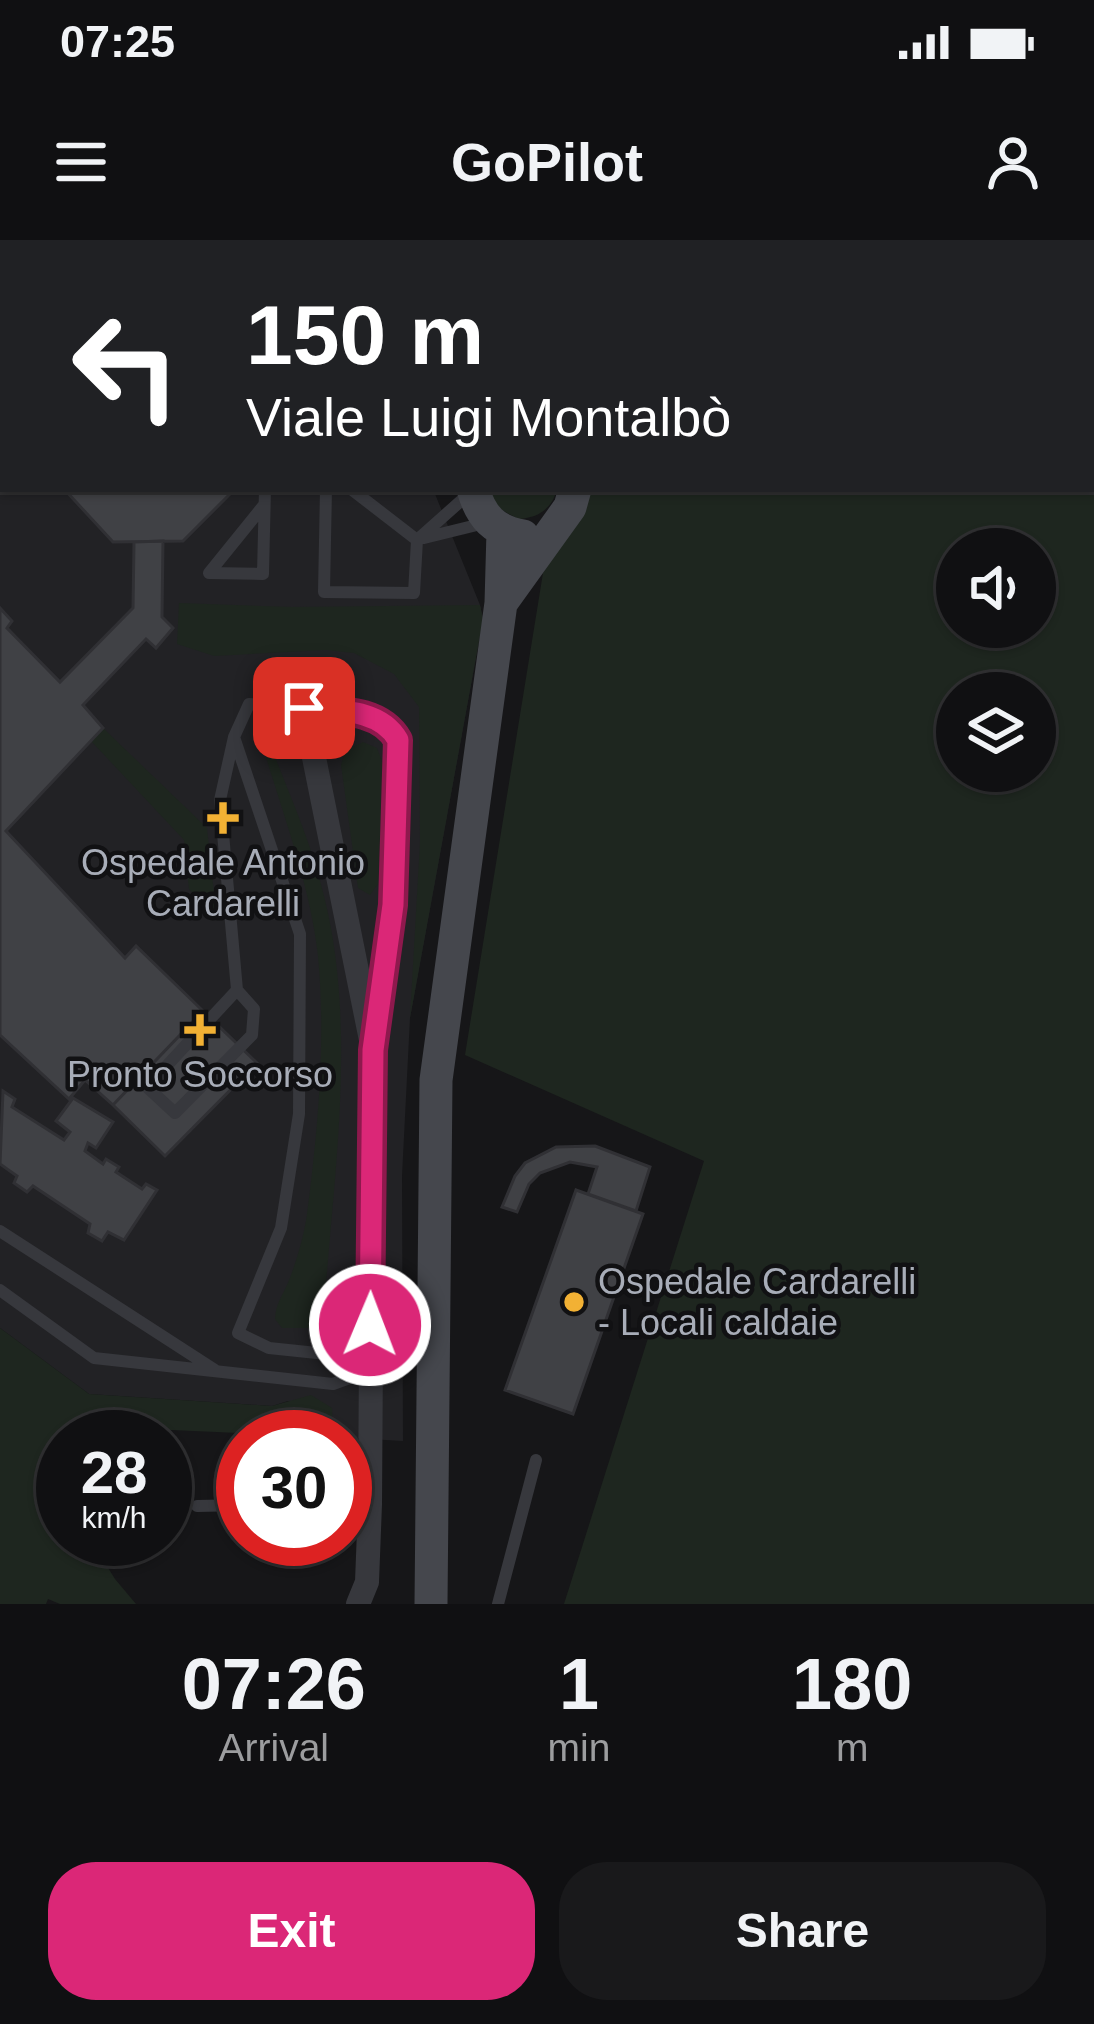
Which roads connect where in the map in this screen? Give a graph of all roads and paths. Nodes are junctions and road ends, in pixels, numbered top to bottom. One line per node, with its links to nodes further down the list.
1 (326, 492): 9 (lane)
2 (355, 492): 9 (lane)
3 (470, 492): 9 (lane)
4 (474, 492): 8 (main road)
5 (574, 492): 7 (main road)
6 (265, 496): 6 (lane)
7 (558, 523): 8 (main road); 10 (main road)
8 (496, 527): 9 (lane); 10 (main road)
9 (417, 540)
10 (502, 603): 25 (main road)
11 (304, 708): 12 (lane); 14 (street); 14 (street)
12 (233, 737): 13 (lane); 17 (lane)
13 (237, 990): 13 (lane)
14 (373, 1050): 17 (street)
15 (0, 1231): 18 (lane)
16 (0, 1290): 18 (lane)
17 (369, 1371): 18 (lane); 19 (street)
18 (221, 1373)
19 (366, 1410)
20 (536, 1460): 26 (lane)
21 (197, 1506): 22 (lane)
22 (216, 1506)
23 (365, 1566): 24 (street)
24 (358, 1604)
25 (431, 1604)
26 (498, 1604)

